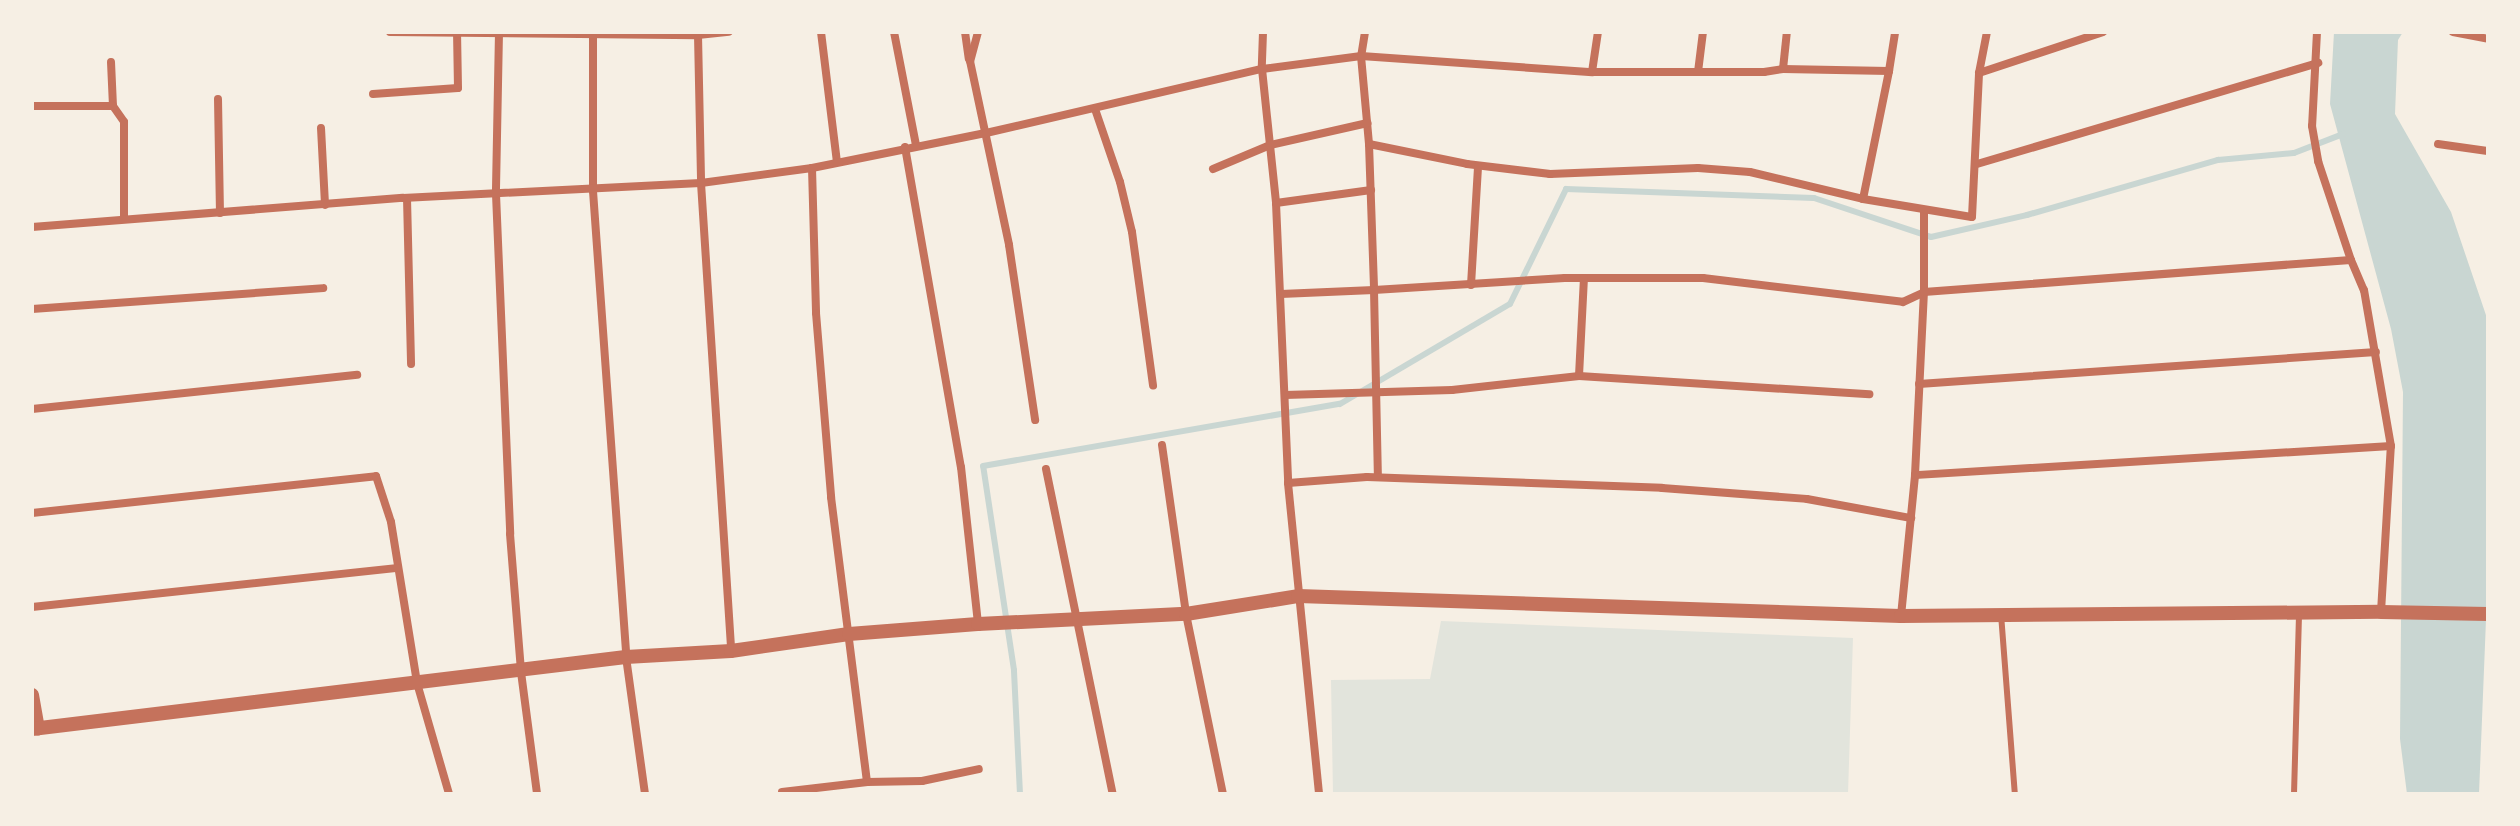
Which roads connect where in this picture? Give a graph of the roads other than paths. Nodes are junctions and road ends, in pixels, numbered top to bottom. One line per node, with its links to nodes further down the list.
1 (390, 32): 17 (street)
2 (729, 32): 21 (street)
3 (821, 32): 47 (street)
4 (894, 32): 43 (street)
5 (965, 32): 24 (street)
6 (978, 32): 24 (street)
7 (1263, 32): 27 (street)
8 (1365, 32): 23 (street)
9 (1598, 32): 30 (street)
10 (1703, 32): 31 (street)
11 (1787, 32): 28 (street)
12 (1895, 32): 29 (street)
13 (1987, 32): 32 (street)
14 (2103, 32): 32 (street)
15 (2317, 32): 26 (street)
16 (2453, 32): 22 (street)
17 (457, 33): 18 (street); 33 (street)
18 (499, 33): 19 (street); 55 (street)
19 (593, 33): 20 (street); 54 (street)
20 (619, 33): 21 (street)
21 (700, 34): 52 (street)
22 (2488, 39)
23 (1361, 56): 27 (street); 30 (street); 38 (street)
24 (970, 61): 40 (street)
25 (111, 62): 36 (street)
26 (2318, 63): 48 (street); 64 (street)
27 (1262, 69): 37 (street); 44 (street)
28 (1783, 69): 29 (street); 31 (street)
29 (1889, 71): 57 (street)
30 (1592, 72): 31 (street)
31 (1698, 72)
32 (1979, 73): 48 (street)
33 (373, 94)
34 (218, 99): 61 (street)
35 (32, 106): 36 (street)
36 (113, 106): 62 (street)
37 (1095, 109): 40 (street); 77 (street)
38 (1368, 123): 41 (street); 44 (street)
39 (321, 128): 59 (street)
40 (986, 133): 43 (street); 81 (street)
41 (1369, 144): 49 (street); 53 (street)
42 (2438, 144): 46 (street)
43 (916, 145): 45 (street)
44 (1270, 145): 51 (street); 58 (street)
45 (905, 147): 47 (street); 100 (street)
46 (2488, 151)
47 (837, 162): 50 (street)
48 (1977, 164): 60 (street)
49 (1478, 166): 57 (street); 66 (street)
50 (812, 168): 52 (street); 101 (street)
51 (1213, 169)
52 (701, 183): 54 (street); 102 (street)
53 (1371, 190): 58 (street); 68 (street)
54 (593, 191): 55 (street); 103 (street)
55 (496, 194): 56 (street); 104 (street)
56 (407, 198): 59 (street); 73 (street)
57 (1863, 199): 60 (street)
58 (1276, 203): 70 (street)
59 (325, 205): 61 (street)
60 (1924, 211): 69 (street)
61 (220, 213): 62 (street)
62 (124, 217): 63 (street)
63 (32, 227)
64 (2351, 260): 69 (street); 72 (street)
65 (1584, 278): 66 (street); 69 (street); 75 (street)
66 (1471, 285): 68 (street)
67 (323, 288): 71 (street)
68 (1374, 290): 70 (street); 86 (street)
69 (1924, 292): 76 (street)
70 (1281, 294): 79 (street)
71 (32, 309)
72 (2376, 352): 76 (street); 83 (street)
73 (411, 364)
74 (357, 375): 80 (street)
75 (1579, 376): 78 (street); 79 (street)
76 (1919, 384): 85 (street)
77 (1153, 386)
78 (1869, 394)
79 (1285, 395): 87 (street)
80 (32, 409)
81 (1035, 420)
82 (1162, 445): 94 (street)
83 (2391, 446): 85 (street); 93 (street)
84 (1046, 469): 99 (street)
85 (1915, 475): 89 (street)
86 (1378, 477): 87 (street); 89 (street)
87 (1288, 483): 91 (street)
88 (32, 513): 90 (street)
89 (1911, 518): 98 (street)
90 (398, 568): 92 (street); 105 (street)
91 (1298, 596): 94 (street); 98 (street); 116 (street)
92 (32, 607)
93 (2388, 612): 96 (street); 97 (street)
94 (1186, 614): 99 (street); 115 (street)
95 (2001, 614): 96 (street); 98 (street); 117 (lane)
96 (2299, 614): 118 (lane)
97 (2488, 614)
98 (1901, 616)
99 (1076, 620): 100 (street); 114 (street)
100 (978, 624): 101 (street)
101 (849, 634): 102 (street); 109 (street)
102 (731, 651): 103 (street)
103 (626, 657): 104 (street); 113 (street)
104 (521, 672): 105 (street); 112 (street)
105 (417, 683): 107 (street); 111 (street)
106 (32, 695): 107 (street)
107 (35, 729)
108 (979, 769): 109 (street)
109 (867, 782): 110 (street)
110 (782, 792)
111 (449, 794)
112 (537, 794)
113 (645, 794)
114 (1113, 794)
115 (1223, 794)
116 (1319, 794)
117 (2015, 794)
118 (2294, 794)

